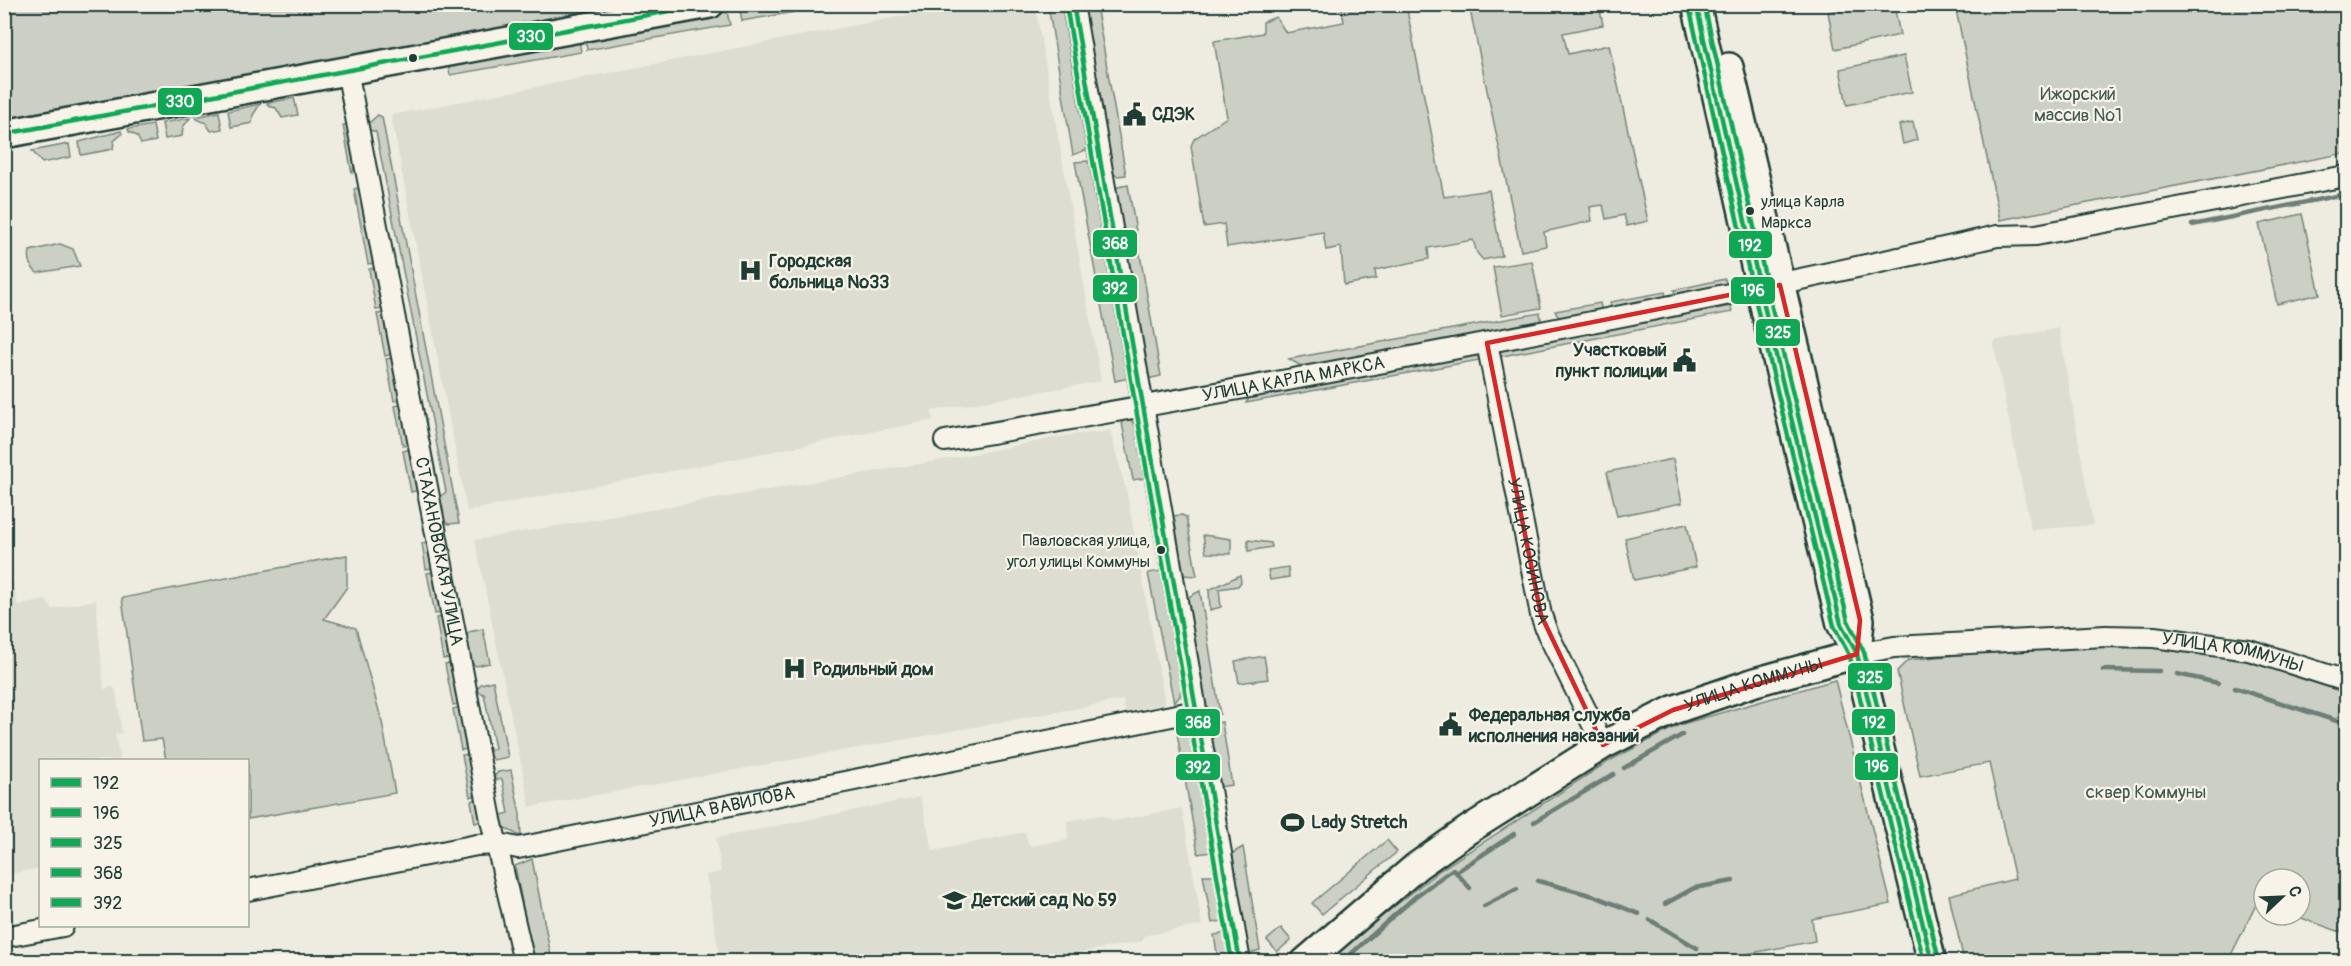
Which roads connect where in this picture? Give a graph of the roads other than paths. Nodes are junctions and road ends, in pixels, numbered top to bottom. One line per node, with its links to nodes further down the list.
1 (710, 4): 5 (street)
2 (1073, 4): 10 (street)
3 (1696, 4): 8 (street)
4 (1714, 4): 8 (street)
5 (346, 70): 6 (street); 16 (street, СТАХАНОВСКАЯ УЛИЦА)
6 (4, 134)
7 (2346, 176): 8 (street, УЛИЦА КАРЛА МАРКСА)
8 (1770, 287): 9 (street, УЛИЦА КАРЛА МАРКСА); 12 (street)
9 (1487, 343): 10 (street, УЛИЦА КАРЛА МАРКСА); 15 (street, УЛИЦА КОСИНОВА)
10 (1142, 406): 11 (street, УЛИЦА КАРЛА МАРКСА); 14 (street)
11 (945, 441)
12 (1857, 654): 13 (street, УЛИЦА КОММУНЫ); 15 (street, УЛИЦА КОММУНЫ); 23 (street)
13 (2346, 681)
14 (1196, 711): 16 (street, УЛИЦА ВАВИЛОВА); 21 (street)
15 (1604, 745): 22 (street, УЛИЦА КОММУНЫ)
16 (499, 844): 17 (street, УЛИЦА ВАВИЛОВА); 20 (street, СТАХАНОВСКАЯ УЛИЦА)
17 (249, 890)
18 (58, 927): 19 (street)
19 (4, 937)
20 (524, 962)
21 (1240, 962)
22 (1305, 962)
23 (1932, 962)

